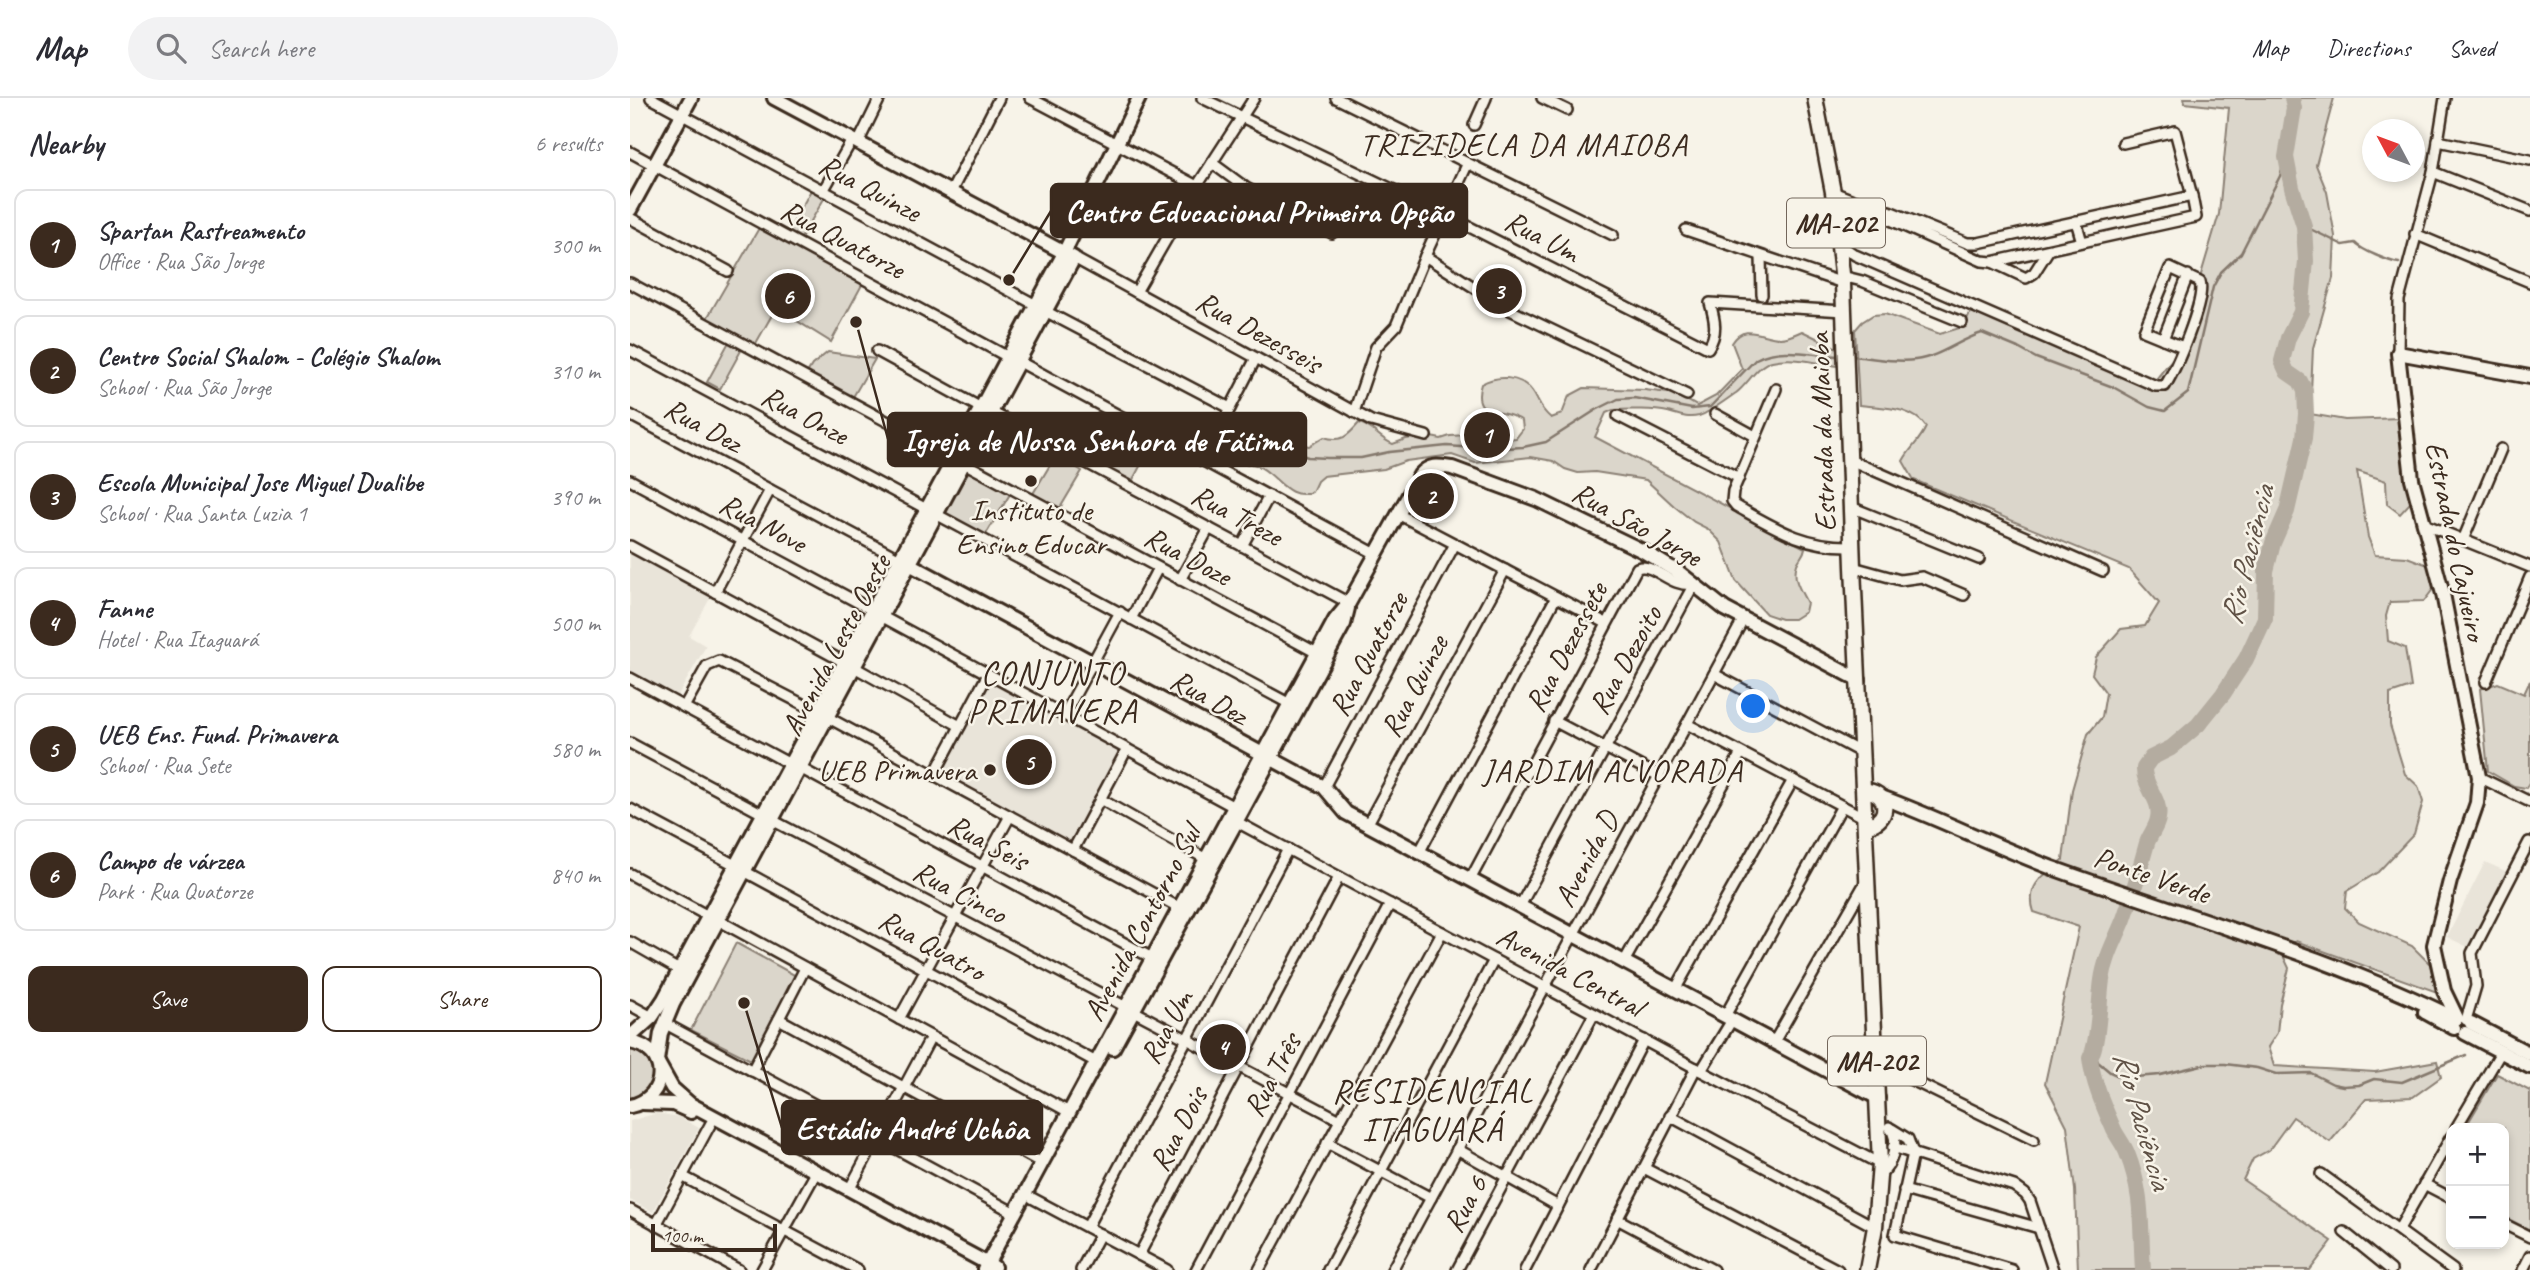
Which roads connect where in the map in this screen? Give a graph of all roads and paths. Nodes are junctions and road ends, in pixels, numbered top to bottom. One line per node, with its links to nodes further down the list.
1 (651, 98): 16 (street, Rua Quinze)
2 (691, 98): 16 (street)
3 (774, 98): 19 (street)
4 (880, 98): 19 (street)
5 (999, 98): 31 (street)
6 (1030, 98): 21 (street)
7 (1139, 98): 21 (street, Avenida Leste Oeste)
8 (1202, 98): 17 (street, Rua Um)
9 (1254, 98): 17 (street)
10 (1336, 98): 27 (street)
11 (1486, 98): 18 (street)
12 (1542, 98): 15 (street)
13 (1815, 98): 32 (main road, Estrada da Maioba / MA-202)
14 (2445, 98): 20 (street, Estrada do Cajueiro)
15 (1567, 110)
16 (682, 115): 26 (street); 30 (street, Rua Quinze)
17 (1242, 117): 25 (street); 36 (street, Rua Um)
18 (1474, 125)
19 (855, 141): 30 (street); 31 (street)
20 (2438, 141): 24 (street); 28 (street, Estrada do Cajueiro)
21 (1117, 142): 29 (street); 47 (street, Avenida Leste Oeste)
22 (2123, 143): 33 (street)
23 (630, 152): 26 (street, Rua Quatorze)
24 (2530, 160)
25 (1212, 163): 29 (street); 40 (street)
26 (654, 165): 34 (street); 67 (street, Rua Quatorze)
27 (1467, 165): 36 (street); 42 (street)
28 (2433, 172): 35 (street); 41 (street, Estrada do Cajueiro)
29 (1197, 186): 56 (street)
30 (823, 191): 58 (street, Rua Quinze)
31 (951, 192): 47 (street)
32 (1833, 192): 44 (main road, Estrada da Maioba / MA-202); 45 (street)
33 (2192, 196): 38 (street); 43 (street)
34 (630, 210)
35 (2530, 211)
36 (1444, 214): 48 (street); 59 (street, Rua Um)
37 (630, 218): 51 (street)
38 (2076, 222): 43 (street); 45 (street)
39 (1686, 230): 49 (street)
40 (1332, 233)
41 (2415, 234): 54 (street); 65 (street, Estrada do Cajueiro)
42 (1613, 235)
43 (2082, 242): 46 (street)
44 (1838, 243): 53 (main road, Estrada da Maioba / MA-202); 62 (street)
45 (1965, 248): 50 (street)
46 (2048, 251): 50 (street); 50 (street)
47 (1069, 255): 56 (street, Rua Dezesseis); 58 (street, Avenida Leste Oeste)
48 (1425, 256): 70 (street); 73 (street)
49 (1761, 257): 53 (street); 57 (street)
50 (1992, 262)
51 (728, 271)
52 (2188, 275): 61 (street); 61 (street); 62 (street)
53 (1842, 280): 59 (main road, Estrada da Maioba / MA-202); 60 (street)
54 (2530, 282)
55 (630, 283): 81 (street, Rua Doze)
56 (1136, 292): 66 (street, Rua Dezesseis)
57 (1762, 295)
58 (1041, 308): 67 (street, Avenida Leste Oeste); 71 (street, Rua Quinze)
59 (1844, 311): 80 (main road, Estrada da Maioba / MA-202)
60 (1962, 322)
61 (2163, 339): 62 (street)
62 (2183, 347)
63 (630, 350): 88 (street, Rua Onze)
64 (877, 351): 72 (street, Rua Treze)
65 (2398, 354): 68 (street); 90 (street, Estrada do Cajueiro)
66 (1256, 358): 71 (street); 73 (street, Rua Dezesseis)
67 (1013, 359): 72 (street, Avenida Leste Oeste); 82 (street, Rua Quatorze)
68 (2530, 377)
69 (1776, 389): 78 (street)
70 (1687, 395)
71 (1230, 408): 82 (street)
72 (986, 410): 81 (street, Avenida Leste Oeste); 91 (street, Rua Treze)
73 (1354, 412): 77 (street, Rua Dezesseis)
74 (1715, 414): 78 (street)
75 (630, 415): 85 (street, Rua Dez)
76 (1618, 416): 83 (street)
77 (1426, 436)
78 (1755, 436): 83 (street)
79 (2501, 449): 93 (street)
80 (1850, 460): 87 (main road, Estrada da Maioba / MA-202); 105 (street)
81 (958, 461): 88 (street, Avenida Leste Oeste); 103 (street, Rua Doze)
82 (1203, 461): 86 (street, Rua Quatorze)
83 (1739, 478): 97 (street)
84 (630, 480): 92 (street, Rua Nove)
85 (769, 490): 92 (street); 100 (street, Rua Dez)
86 (1269, 496): 96 (street); 98 (street, Rua Quatorze)
87 (1851, 507): 97 (main road, Estrada da Maioba / MA-202); 99 (street)
88 (932, 510): 100 (street, Avenida Leste Oeste); 113 (street, Rua Onze)
89 (1398, 514): 94 (street); 98 (street, Avenida Contorno Sul); 108 (street, Rua São Jorge)
90 (2424, 524): 93 (street); 142 (street, Estrada do Cajueiro)
91 (1209, 528): 96 (street, Rua Treze); 107 (street)
92 (743, 540): 109 (street); 114 (street, Rua Nove)
93 (2463, 540): 102 (street)
94 (1455, 544): 104 (street); 144 (street, Rua Quatorze)
95 (630, 546): 109 (street)
96 (1241, 546): 112 (street, Rua Treze)
97 (1852, 546): 101 (main road, Estrada da Maioba / MA-202)
98 (1376, 554): 112 (street, Avenida Contorno Sul)
99 (1979, 559)
100 (905, 561): 114 (street, Avenida Leste Oeste); 119 (street, Rua Dez)
101 (1853, 567): 110 (street); 124 (main road, Estrada da Maioba / MA-202)
102 (2530, 567)
103 (1158, 568): 107 (street, Rua Doze); 115 (street)
104 (1505, 570): 111 (street); 156 (street, Rua Quinze)
105 (2103, 571)
106 (2530, 577): 125 (street)
107 (1180, 580): 118 (street, Rua Doze)
108 (1694, 584): 116 (street, Rua São Jorge); 117 (street, Rua Dezessete); 134 (street, Rua Dezoito)
109 (715, 592): 120 (street)
110 (1964, 595)
111 (1556, 597): 117 (street); 160 (street)
112 (1349, 603): 118 (street, Avenida Contorno Sul); 137 (street, Avenida Contorno Sul)
113 (1120, 612): 115 (street, Rua Onze); 119 (street)
114 (877, 613): 120 (street, Avenida Leste Oeste); 121 (street, Rua Nove)
115 (1132, 619): 126 (street, Rua Onze)
116 (1743, 620): 122 (street, Avenida D); 124 (street, Rua São Jorge)
117 (1606, 623): 130 (street, Rua Dezessete)
118 (1317, 653): 126 (street, Avenida Contorno Sul)
119 (1092, 663): 129 (street); 137 (street, Rua Dez)
120 (849, 665): 128 (street, Avenida Leste Oeste); 132 (street)
121 (988, 674): 129 (street, Rua Nove); 132 (street)
122 (1714, 674): 131 (street, Avenida D); 138 (street)
123 (630, 678): 127 (street, Rua Seis)
124 (1859, 680): 138 (main road, Estrada da Maioba / MA-202)
125 (2486, 682)
126 (1290, 704): 137 (street, Avenida Contorno Sul)
127 (684, 707): 128 (street); 139 (street, Rua Seis)
128 (822, 715): 139 (street, Avenida Leste Oeste); 140 (street)
129 (1064, 715): 135 (street, Rua Nove)
130 (1554, 721): 134 (street); 167 (street, Rua Dezessete)
131 (1687, 724): 136 (street); 141 (street, Avenida D)
132 (960, 726): 140 (street)
133 (630, 743): 153 (street, Rua Cinco)
134 (1605, 747): 141 (street); 169 (street, Rua Dezoito)
135 (1127, 749): 146 (street); 149 (street, Rua Nove)
136 (1741, 752): 143 (street); 178 (street)
137 (1266, 757): 144 (street, Avenida Central); 149 (street, Avenida Contorno Sul); 155 (street, Avenida Contorno Sul)
138 (1862, 759): 145 (main road, Estrada da Maioba / MA-202)
139 (795, 766): 153 (street, Avenida Leste Oeste); 162 (street, Rua Seis)
140 (934, 775): 152 (street)
141 (1659, 776): 174 (street, Avenida D)
142 (2479, 777): 147 (street); 192 (street, Estrada do Cajueiro)
143 (1793, 780): 148 (street); 183 (street)
144 (1324, 787): 156 (street, Avenida Central)
145 (1874, 795): 151 (street, Ponte Verde); 154 (main road, MA-202)
146 (1100, 799): 159 (street); 161 (street)
147 (2530, 802)
148 (1842, 806): 154 (street); 188 (street)
149 (1234, 807): 161 (street, Avenida Contorno Sul)
150 (630, 809): 163 (street, Rua Quatro)
151 (1921, 812): 154 (street); 192 (street, Ponte Verde)
152 (1010, 816): 159 (street); 162 (street)
153 (767, 817): 163 (street, Avenida Leste Oeste); 171 (street, Rua Cinco)
154 (1872, 820): 166 (main road, MA-202)
155 (1237, 821): 158 (street, Avenida Central); 185 (street, Avenida Contorno Sul)
156 (1367, 825): 160 (street, Avenida Central)
157 (2529, 842): 192 (street)
158 (1288, 849): 165 (street, Avenida Central); 194 (street, Rua Um)
159 (1073, 850): 170 (street)
160 (1419, 853): 167 (street, Avenida Central)
161 (1206, 859): 170 (street, Avenida Contorno Sul)
162 (982, 867): 171 (street); 176 (street, Rua Seis)
163 (740, 868): 172 (street, Avenida Leste Oeste); 181 (street, Rua Quatro)
164 (630, 874): 172 (street)
165 (1339, 877): 168 (street, Avenida Central); 203 (street, Rua Dois)
166 (1868, 878): 197 (street); 202 (main road, MA-202)
167 (1470, 880): 169 (street, Avenida Central)
168 (1390, 904): 173 (street, Avenida Central); 208 (street, Rua Três)
169 (1520, 906): 174 (street, Avenida Central)
170 (1180, 908): 176 (street, Avenida Contorno Sul)
171 (955, 917): 181 (street); 185 (street, Rua Cinco)
172 (713, 918): 179 (street); 180 (street, Avenida Leste Oeste); 191 (street, Avenida Leste Oeste)
173 (1442, 932): 177 (street, Avenida Central); 213 (street)
174 (1573, 935): 178 (street, Avenida Central); 182 (street, Avenida D)
175 (630, 942): 180 (street)
176 (1152, 958): 185 (street, Avenida Contorno Sul)
177 (1494, 960): 182 (street, Avenida Central); 227 (street)
178 (1624, 962): 183 (street, Avenida Central)
179 (805, 968): 189 (street); 190 (street)
180 (679, 970): 187 (street, Avenida Leste Oeste)
181 (926, 970): 190 (street); 201 (street, Rua Quatro)
182 (1545, 987): 186 (street, Avenida Central); 222 (street, Avenida D)
183 (1675, 989): 188 (street, Avenida Central)
184 (630, 1005): 187 (street)
185 (1130, 1009): 194 (street, Rua Cinco); 201 (street, Avenida Contorno Sul); 236 (street, Avenida Contorno Sul)
186 (1594, 1014): 196 (street, Avenida Central); 231 (street, Rua 6)
187 (652, 1017): 195 (street, Avenida Leste Oeste)
188 (1729, 1018): 197 (street, Avenida Central); 205 (street)
189 (779, 1019): 206 (street); 207 (street)
190 (899, 1019): 193 (street)
191 (664, 1023): 200 (street, Avenida Leste Oeste); 206 (street)
192 (2462, 1023): 198 (street); 199 (street)
193 (931, 1037): 207 (street); 211 (street)
194 (1187, 1039): 203 (street, Rua Cinco); 244 (street, Rua Um)
195 (630, 1040): 200 (street)
196 (1644, 1040): 205 (street, Avenida Central); 238 (street)
197 (1774, 1042): 209 (street, Avenida Central)
198 (2501, 1052): 204 (street); 215 (street)
199 (2530, 1054)
200 (657, 1062): 210 (street, Avenida Leste Oeste); 233 (street)
201 (1096, 1062): 211 (street, Avenida Contorno Sul)
202 (1877, 1063): 209 (main road, MA-202); 218 (street)
203 (1239, 1067): 208 (street, Rua Cinco); 252 (street, Rua Dois)
204 (2530, 1067)
205 (1699, 1070): 212 (street); 226 (street, Avenida Central)
206 (752, 1071): 217 (street)
207 (904, 1087): 217 (street); 224 (street)
208 (1290, 1094): 213 (street, Rua Cinco); 260 (street, Rua Três)
209 (1878, 1098): 216 (main road, MA-202)
210 (636, 1106): 214 (street)
211 (1069, 1112): 224 (street, Avenida Contorno Sul)
212 (1670, 1116): 225 (street); 245 (street)
213 (1340, 1120): 219 (street)
214 (711, 1123): 229 (street); 230 (street)
215 (2459, 1123)
216 (1885, 1126): 221 (street); 223 (street); 226 (main road, MA-202)
217 (877, 1138): 233 (street); 240 (street)
218 (2034, 1140)
219 (1328, 1143): 227 (street); 261 (street)
220 (2446, 1146): 232 (street)
221 (1893, 1147): 223 (street); 226 (street)
222 (1457, 1149): 231 (street); 237 (street, Avenida D)
223 (1913, 1153): 234 (street); 246 (street)
224 (1042, 1163): 240 (street, Avenida Contorno Sul)
225 (1644, 1168): 241 (street); 268 (street)
226 (1880, 1170): 245 (main road, MA-202)
227 (1381, 1171): 237 (street); 262 (street)
228 (2321, 1174): 247 (street)
229 (682, 1176): 242 (street); 248 (street)
230 (813, 1178): 248 (street); 254 (street)
231 (1507, 1178): 238 (street); 264 (street, Rua 6)
232 (2424, 1184): 235 (street); 247 (street)
233 (849, 1190): 254 (street)
234 (1904, 1190): 246 (street); 270 (street)
235 (2446, 1195)
236 (1032, 1198): 244 (street); 254 (street, Avenida Contorno Sul)
237 (1431, 1198): 263 (street, Avenida D)
238 (1558, 1206): 265 (street)
239 (630, 1210): 242 (street)
240 (1015, 1213): 254 (street, Avenida Contorno Sul)
241 (1618, 1219): 266 (street); 267 (street)
242 (656, 1225): 255 (street)
243 (2509, 1226): 251 (street)
244 (1087, 1227): 250 (street)
245 (1875, 1227): 269 (main road, MA-202)
246 (2039, 1228): 271 (street)
247 (2399, 1229): 273 (street)
248 (784, 1230): 256 (street); 257 (street)
249 (2344, 1232): 272 (street)
250 (1100, 1234): 252 (street); 258 (street)
251 (2530, 1237)
252 (1139, 1255): 259 (street)
253 (2530, 1256): 274 (street)
254 (989, 1268)
255 (740, 1270)
256 (762, 1270)
257 (858, 1270)
258 (1081, 1270)
259 (1167, 1270)
260 (1196, 1270)
261 (1259, 1270)
262 (1328, 1270)
263 (1392, 1270)
264 (1457, 1270)
265 (1525, 1270)
266 (1592, 1270)
267 (1713, 1270)
268 (1838, 1270)
269 (1867, 1270)
270 (2012, 1270)
271 (2053, 1270)
272 (2391, 1270)
273 (2453, 1270)
274 (2523, 1270)

